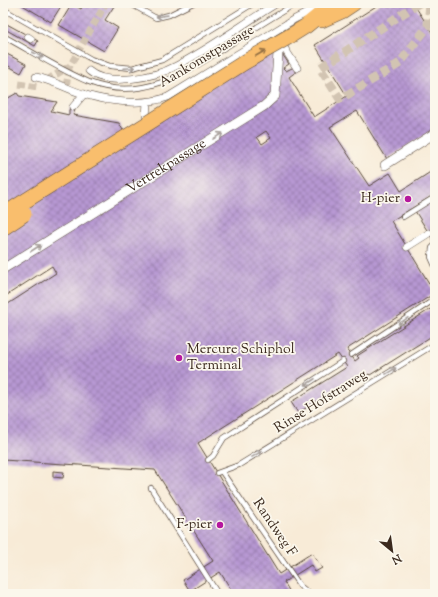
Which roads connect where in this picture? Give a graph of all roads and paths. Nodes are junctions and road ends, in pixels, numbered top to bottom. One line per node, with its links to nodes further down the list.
1 (129, 3): 2 (lane, one-way to 1)
2 (193, 3)
3 (254, 3): 9 (lane, one-way to 3)
4 (276, 3): 15 (street)
5 (297, 3): 11 (lane, one-way to 5)
6 (326, 3): 10 (street)
7 (334, 3): 10 (main road)
8 (354, 3): 10 (main road)
9 (3, 10)
10 (300, 23): 12 (main road)
11 (3, 36)
12 (281, 39): 13 (main road, one-way to 12, bridge); 14 (street); 18 (street, Aankomstpassage); 31 (street, Vertrekpassage, one-way to 12)
13 (245, 62): 24 (main road, bridge); 26 (main road, bridge)
14 (297, 68)
15 (89, 71)
16 (36, 77): 17 (street, Aankomstpassage)
17 (84, 94): 18 (street, Aankomstpassage); 19 (street)
18 (147, 102): 20 (street)
19 (73, 107)
20 (146, 118)
21 (435, 133): 22 (street)
22 (385, 165)
23 (435, 197): 25 (lane)
24 (3, 215)
25 (403, 217)
26 (3, 228)
27 (429, 233): 29 (street)
28 (435, 245): 30 (lane)
29 (407, 247)
30 (435, 266)
31 (3, 269)
32 (435, 299): 34 (lane, one-way to 34)
33 (435, 344): 37 (lane, Rinse Hofstraweg, one-way to 33)
34 (351, 355)
35 (342, 361): 36 (lane, one-way to 36)
36 (208, 460)
37 (222, 472): 38 (lane, Rinse Hofstraweg); 41 (lane, Randweg F)
38 (217, 474)
39 (151, 488): 40 (lane)
40 (218, 594)
41 (310, 594)

